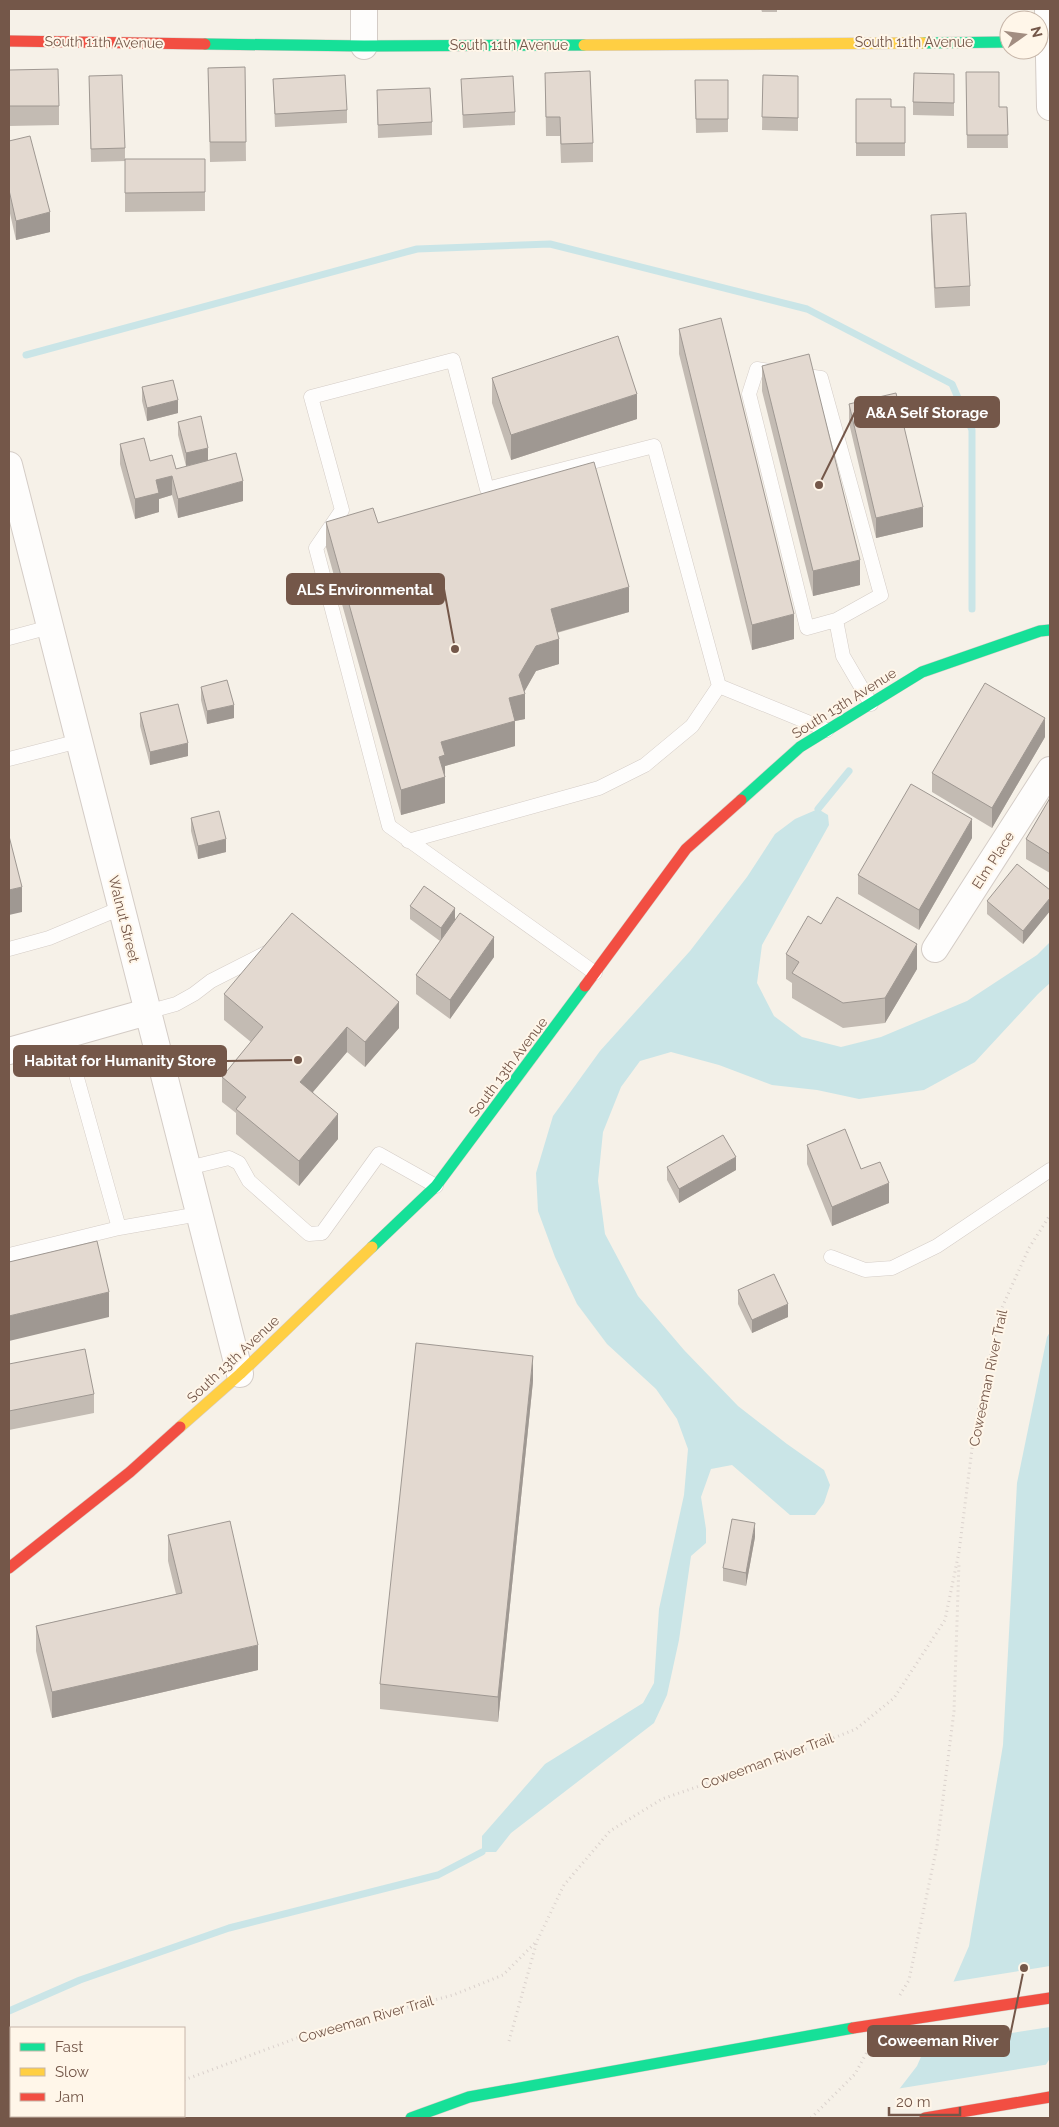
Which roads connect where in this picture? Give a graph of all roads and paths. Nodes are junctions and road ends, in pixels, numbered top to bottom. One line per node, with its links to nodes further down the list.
1 (364, 9): 4 (street)
2 (9, 41): 4 (main road, South 11th Avenue)
3 (999, 42): 4 (main road, South 11th Avenue)
4 (364, 46)
5 (1045, 60): 6 (street)
6 (1050, 107)
7 (9, 465): 9 (street, Walnut Street)
8 (836, 620): 8 (lane); 13 (lane)
9 (50, 627): 11 (lane); 15 (street, Walnut Street)
10 (1050, 630): 13 (main road, South 13th Avenue)
11 (9, 638)
12 (719, 686): 14 (lane); 18 (lane); 18 (lane)
13 (871, 704): 14 (main road, South 13th Avenue)
14 (827, 730): 23 (main road, South 13th Avenue)
15 (79, 741): 16 (lane); 19 (street, Walnut Street)
16 (9, 759)
17 (1050, 770): 22 (street, Elm Place)
18 (408, 841): 23 (lane)
19 (121, 908): 20 (lane); 24 (street, Walnut Street)
20 (9, 949)
21 (270, 950): 24 (lane)
22 (935, 950)
23 (596, 973): 29 (main road, South 13th Avenue)
24 (147, 1012): 25 (street); 27 (street, Walnut Street)
25 (65, 1035): 26 (street); 32 (lane)
26 (9, 1051)
27 (188, 1168): 29 (lane); 30 (street, Walnut Street)
28 (1050, 1170): 34 (lane)
29 (436, 1186): 35 (main road, South 13th Avenue)
30 (199, 1214): 32 (lane); 35 (street, Walnut Street)
31 (1050, 1215): 36 (path, Coweeman River Trail)
32 (119, 1228): 33 (lane)
33 (9, 1256)
34 (831, 1257)
35 (240, 1374): 37 (main road, South 13th Avenue)
36 (959, 1552): 38 (path, Coweeman River Trail); 39 (path, Coweeman River Trail)
37 (9, 1568)
38 (537, 1941): 41 (path, Coweeman River Trail); 43 (path, Coweeman River Trail)
39 (899, 1997)
40 (1050, 1998): 45 (main road, bridge)
41 (509, 2041)
42 (870, 2048): 46 (path)
43 (185, 2080)
44 (1050, 2097): 47 (main road)
45 (411, 2118)
46 (811, 2118)
47 (925, 2118)

